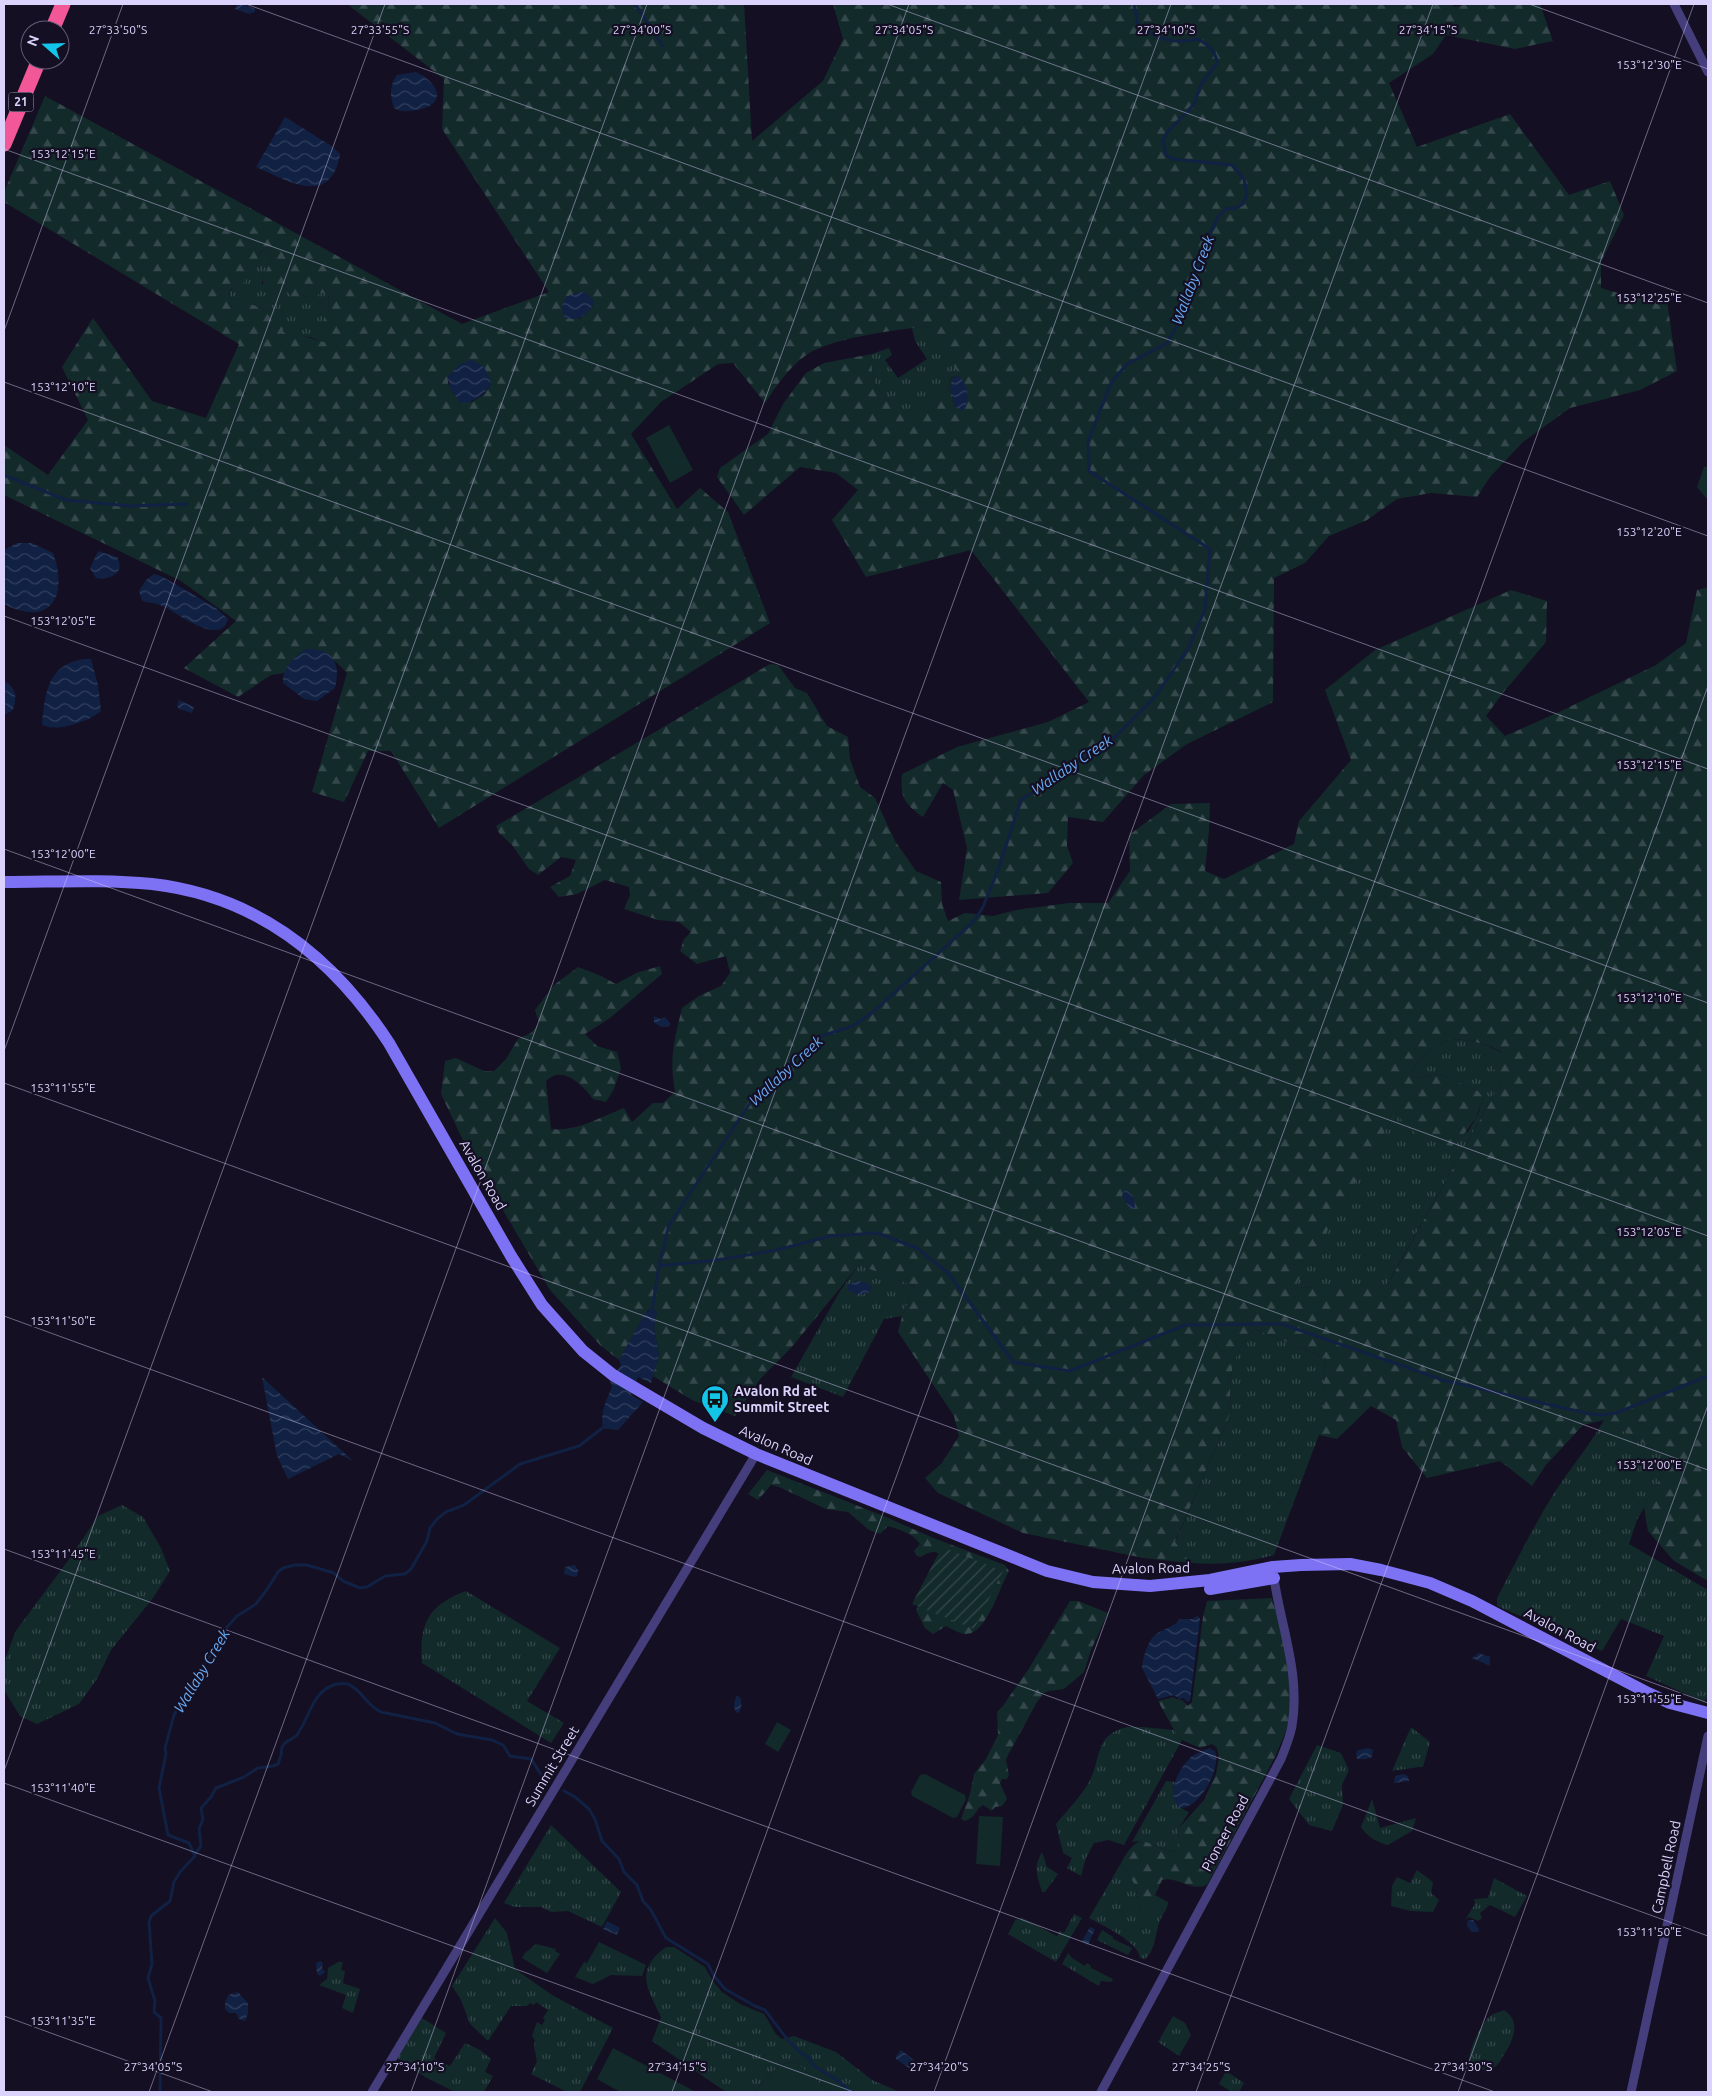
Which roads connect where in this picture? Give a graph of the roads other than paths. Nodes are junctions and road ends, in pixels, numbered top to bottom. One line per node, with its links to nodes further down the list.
1 (62, 4): 3 (highway)
2 (1674, 4): 5 (street)
3 (56, 20)
4 (35, 70): 6 (highway, 21)
5 (1708, 72)
6 (4, 144)
7 (4, 882): 8 (street, Avalon Road)
8 (756, 1454): 9 (street, Avalon Road); 12 (street, Summit Street)
9 (1273, 1573): 10 (street, Avalon Road); 13 (street, Pioneer Road)
10 (1708, 1713)
11 (1708, 1736): 14 (street, Campbell Road)
12 (372, 2092)
13 (1100, 2092)
14 (1631, 2092)

